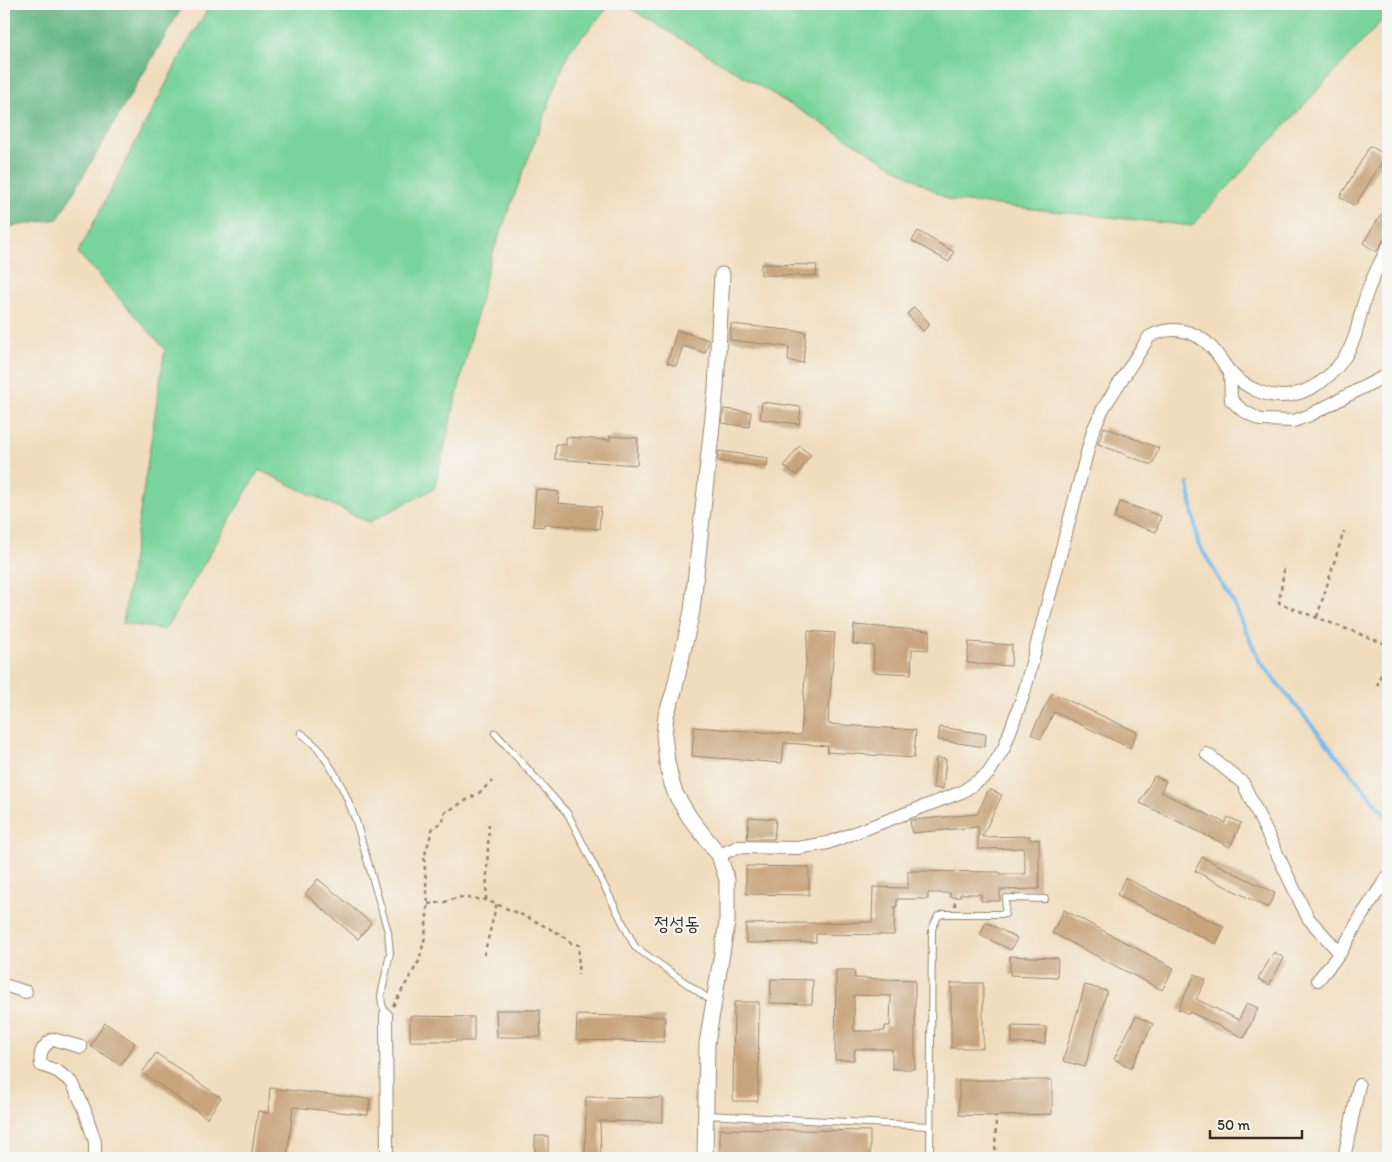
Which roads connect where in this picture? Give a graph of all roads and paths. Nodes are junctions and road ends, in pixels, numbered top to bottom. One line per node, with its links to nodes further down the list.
1 (1388, 247): 3 (street)
2 (722, 275): 16 (street)
3 (1230, 372): 4 (street); 16 (street)
4 (1388, 376)
5 (1344, 531): 7 (path)
6 (1284, 569): 7 (path)
7 (1317, 617): 8 (path)
8 (1388, 645)
9 (1388, 654): 10 (path)
10 (1377, 686)
11 (301, 733): 29 (lane)
12 (495, 733): 28 (lane)
13 (1207, 754): 22 (street)
14 (492, 781): 20 (path)
15 (489, 821): 19 (path)
16 (719, 855): 28 (street)
17 (1388, 876): 22 (street)
18 (1044, 899): 34 (lane)
19 (486, 900): 20 (path); 21 (path)
20 (428, 904): 29 (path)
21 (497, 904): 23 (path); 24 (path)
22 (1340, 952): 25 (street)
23 (484, 955)
24 (578, 975)
25 (1318, 980)
26 (4, 985): 27 (street)
27 (26, 992)
28 (713, 1002): 32 (street)
29 (386, 1015): 36 (street)
30 (81, 1046): 35 (street)
31 (1359, 1085): 40 (street)
32 (706, 1115): 34 (lane); 37 (street)
33 (996, 1116): 39 (path)
34 (930, 1126): 38 (lane)
35 (95, 1158)
36 (387, 1158)
37 (705, 1158)
38 (930, 1158)
39 (995, 1158)
40 (1344, 1158)

